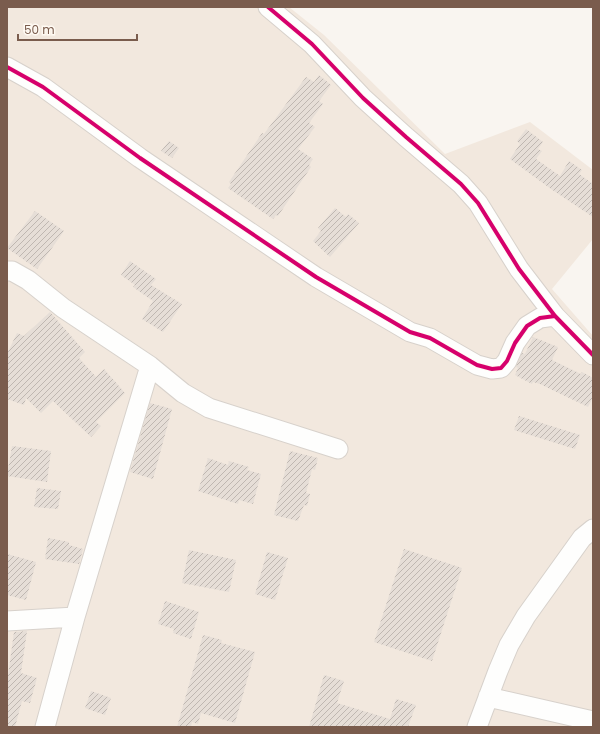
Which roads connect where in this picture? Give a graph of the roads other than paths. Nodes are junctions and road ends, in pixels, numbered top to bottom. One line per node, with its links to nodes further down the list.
1 (268, 7): 4 (street)
2 (7, 67): 4 (street)
3 (9, 270): 6 (street)
4 (555, 316): 5 (street)
5 (593, 356)
6 (150, 366): 7 (street); 9 (street)
7 (338, 449)
8 (593, 529): 11 (street)
9 (75, 618): 10 (street); 13 (street)
10 (7, 620)
11 (488, 697): 12 (street); 14 (street)
12 (593, 721)
13 (45, 727)
14 (477, 727)

